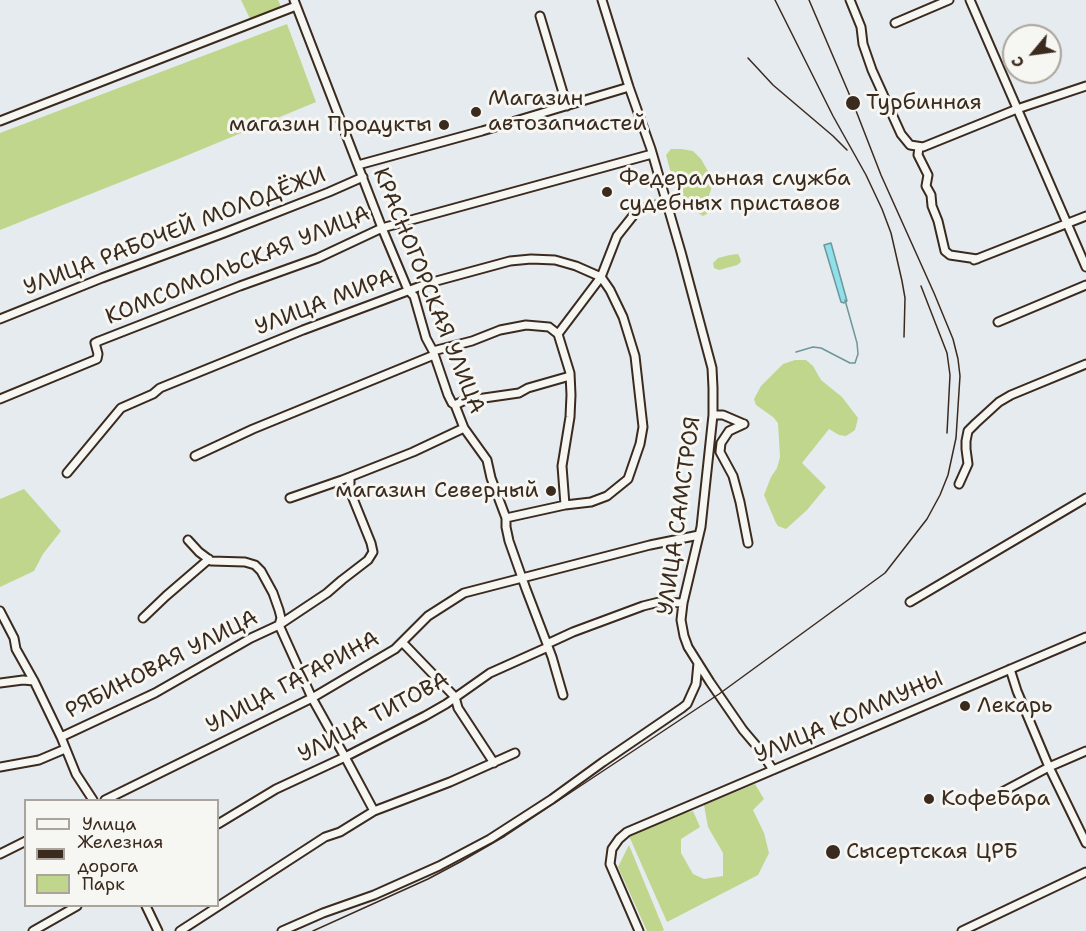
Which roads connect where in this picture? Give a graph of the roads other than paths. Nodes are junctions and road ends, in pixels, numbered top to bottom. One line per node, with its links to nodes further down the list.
1 (602, 0): 9 (street, УЛИЦА САМСТРОЯ)
2 (850, 0): 13 (street)
3 (949, 0): 7 (street)
4 (970, 0): 11 (street)
5 (295, 3): 12 (street); 15 (street, КРАСНОГОРСКАЯ УЛИЦА)
6 (540, 16): 10 (street)
7 (895, 23)
8 (1086, 86): 11 (street)
9 (629, 87): 10 (street); 14 (street, УЛИЦА САМСТРОЯ)
10 (567, 106): 15 (street)
11 (1017, 109): 13 (street); 19 (street)
12 (0, 121)
13 (919, 147): 19 (street)
14 (652, 154): 17 (street, УЛИЦА САМСТРОЯ); 20 (street, КОМСОМОЛЬСКАЯ УЛИЦА)
15 (358, 165): 16 (street, КРАСНОГОРСКАЯ УЛИЦА)
16 (363, 177): 20 (street, КРАСНОГОРСКАЯ УЛИЦА); 25 (street, УЛИЦА РАБОЧЕЙ МОЛОДЁЖИ)
17 (666, 204): 22 (street); 33 (street, УЛИЦА САМСТРОЯ)
18 (1086, 216): 19 (street)
19 (1068, 224): 21 (street)
20 (382, 228): 24 (street, КРАСНОГОРСКАЯ УЛИЦА); 31 (street, КОМСОМОЛЬСКАЯ УЛИЦА)
21 (1086, 267)
22 (601, 278): 24 (street, УЛИЦА МИРА); 27 (street); 41 (street)
23 (1086, 285): 26 (street)
24 (408, 290): 28 (street, КРАСНОГОРСКАЯ УЛИЦА); 36 (street, УЛИЦА МИРА)
25 (0, 319)
26 (998, 322)
27 (558, 334): 28 (street); 30 (street)
28 (433, 353): 32 (street, КРАСНОГОРСКАЯ УЛИЦА); 35 (street)
29 (1086, 364): 38 (street)
30 (570, 376): 32 (street); 41 (street)
31 (0, 399)
32 (455, 405): 34 (street, КРАСНОГОРСКАЯ УЛИЦА)
33 (713, 415): 43 (street, УЛИЦА САМСТРОЯ); 45 (street)
34 (464, 428): 37 (street); 42 (street, КРАСНОГОРСКАЯ УЛИЦА)
35 (195, 456)
36 (67, 473)
37 (350, 477): 39 (street); 52 (street, РЯБИНОВАЯ УЛИЦА)
38 (959, 484)
39 (290, 498)
40 (1086, 498): 48 (street)
41 (565, 505): 42 (street)
42 (506, 518): 47 (street, КРАСНОГОРСКАЯ УЛИЦА)
43 (699, 534): 47 (street, УЛИЦА ГАГАРИНА); 49 (street, УЛИЦА САМСТРОЯ)
44 (188, 540): 46 (street)
45 (748, 543)
46 (209, 560): 51 (street); 52 (street)
47 (522, 578): 54 (street, УЛИЦА ГАГАРИНА); 55 (street, КРАСНОГОРСКАЯ УЛИЦА)
48 (910, 602)
49 (683, 603): 55 (street, УЛИЦА ТИТОВА); 56 (street, УЛИЦА САМСТРОЯ)
50 (0, 611): 58 (street)
51 (143, 618)
52 (279, 625): 62 (street); 63 (street, РЯБИНОВАЯ УЛИЦА)
53 (1086, 637): 57 (street, УЛИЦА КОММУНЫ)
54 (402, 642): 61 (street); 62 (street, УЛИЦА ГАГАРИНА)
55 (547, 645): 60 (street, КРАСНОГОРСКАЯ УЛИЦА); 61 (street, УЛИЦА ТИТОВА)
56 (698, 663): 71 (street, УЛИЦА САМСТРОЯ); 88 (street)
57 (1010, 669): 70 (street); 71 (street, УЛИЦА КОММУНЫ)
58 (34, 681): 59 (street); 63 (street)
59 (0, 683)
60 (563, 694)
61 (455, 697): 67 (street, УЛИЦА ТИТОВА); 68 (street)
62 (312, 698): 67 (street); 74 (street, УЛИЦА ГАГАРИНА)
63 (61, 737): 64 (street)
64 (65, 749): 69 (street, РЯБИНОВАЯ УЛИЦА); 73 (street)
65 (1086, 752): 70 (street)
66 (515, 753): 68 (street)
67 (345, 757): 75 (street); 76 (street, УЛИЦА ТИТОВА)
68 (494, 763): 75 (street)
69 (0, 767)
70 (1049, 767): 72 (street); 78 (street)
71 (773, 770): 89 (street, УЛИЦА КОММУНЫ)
72 (1002, 792)
73 (92, 799)
74 (109, 799)
75 (374, 810): 81 (street)
76 (219, 823)
77 (24, 842): 79 (street)
78 (1086, 843)
79 (0, 854)
80 (1086, 872): 90 (street)
81 (219, 906)
82 (75, 907): 85 (street)
83 (147, 907): 86 (street)
84 (217, 907): 87 (street)
85 (33, 931)
86 (158, 931)
87 (180, 931)
88 (282, 931)
89 (638, 931)
90 (962, 931)

